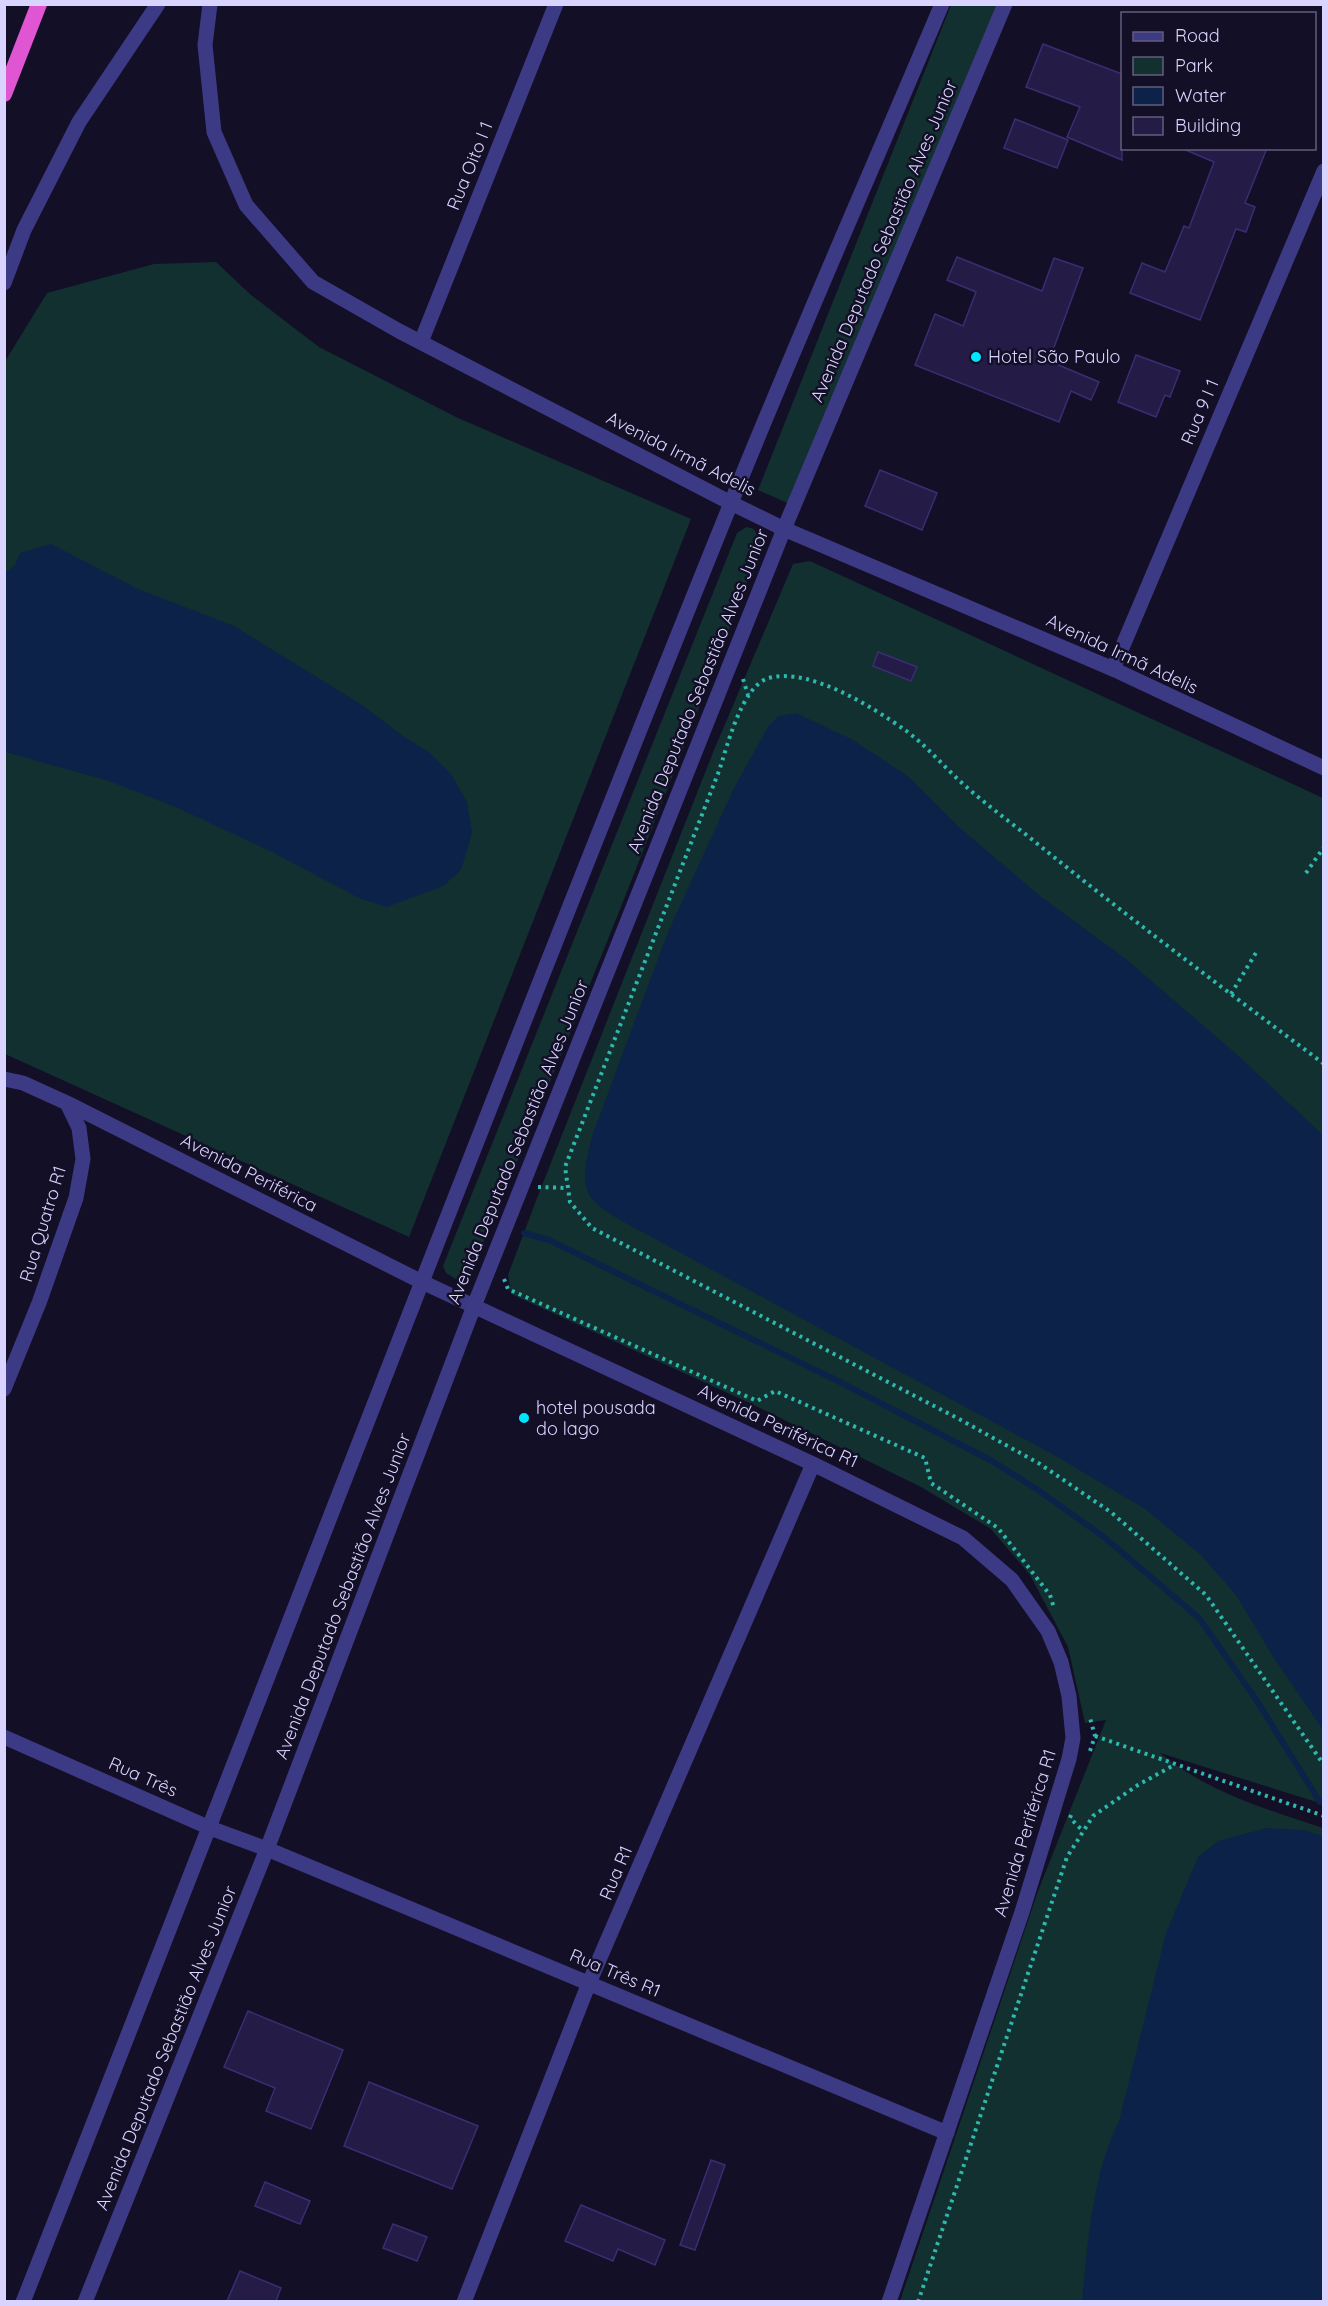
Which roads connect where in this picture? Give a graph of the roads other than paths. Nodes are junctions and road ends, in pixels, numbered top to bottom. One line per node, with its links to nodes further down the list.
1 (39, 4): 7 (highway)
2 (158, 4): 9 (street)
3 (210, 4): 10 (street, Avenida Irmã Adelis)
4 (556, 4): 10 (street, Rua Oito I 1)
5 (942, 4): 11 (street)
6 (1005, 4): 12 (street, Avenida Deputado Sebastião Alves Junior)
7 (4, 94)
8 (1323, 171): 13 (street, Rua 9 I 1)
9 (4, 283)
10 (421, 342): 11 (street, Avenida Irmã Adelis)
11 (731, 503): 12 (street, Avenida Irmã Adelis); 17 (street)
12 (784, 529): 13 (street, Avenida Irmã Adelis); 18 (street, Avenida Deputado Sebastião Alves Junior)
13 (1113, 669): 14 (street, Avenida Irmã Adelis)
14 (1323, 768)
15 (4, 1079): 16 (street, Avenida Periférica)
16 (67, 1103): 17 (street, Avenida Periférica); 19 (street, Rua Quatro R1)
17 (420, 1281): 18 (street, Avenida Periférica); 22 (street)
18 (474, 1306): 20 (street, Avenida Periférica R1); 23 (street, Avenida Deputado Sebastião Alves Junior)
19 (4, 1389)
20 (813, 1464): 24 (street, Rua R1); 25 (street, Avenida Periférica R1)
21 (4, 1737): 22 (street, Rua Três)
22 (210, 1828): 23 (street, Rua Três); 26 (street)
23 (267, 1849): 24 (street, Rua Três R1); 27 (street, Avenida Deputado Sebastião Alves Junior)
24 (589, 1983): 25 (street, Rua Três R1); 28 (street, Rua R1)
25 (947, 2133): 29 (street, Avenida Periférica R1)
26 (23, 2301)
27 (85, 2301)
28 (464, 2301)
29 (889, 2301)

